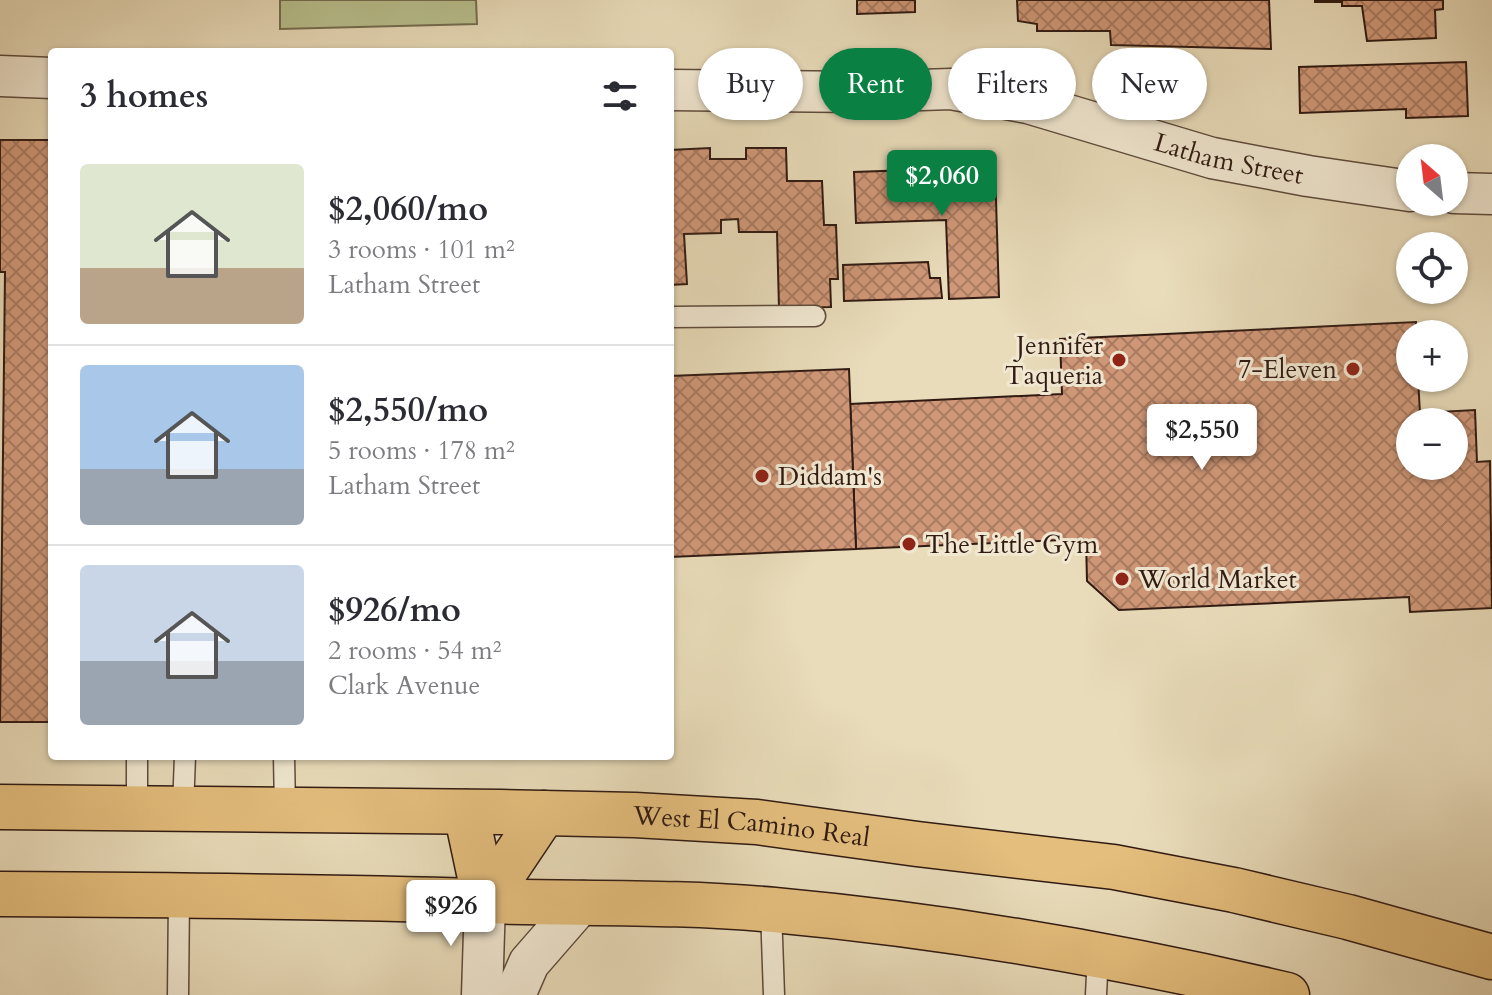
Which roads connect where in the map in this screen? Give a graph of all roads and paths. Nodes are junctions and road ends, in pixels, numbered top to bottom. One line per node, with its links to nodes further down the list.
1 (0, 76): 2 (street)
2 (48, 78)
3 (674, 90): 4 (street, Latham Street)
4 (1396, 189)
5 (1468, 193): 6 (street)
6 (1492, 194)
7 (815, 316): 8 (lane)
8 (674, 317)
9 (137, 760): 13 (lane)
10 (185, 760): 14 (lane)
11 (284, 760): 15 (lane)
12 (0, 807): 13 (main road, West El Camino Real)
13 (137, 809): 14 (main road, West El Camino Real)
14 (183, 809): 15 (main road, West El Camino Real)
15 (285, 809): 16 (main road, West El Camino Real)
16 (484, 812): 17 (main road, West El Camino Real); 20 (main road)
17 (544, 813): 20 (main road); 23 (main road, West El Camino Real)
18 (0, 894): 19 (main road)
19 (179, 896): 20 (main road); 25 (lane)
20 (485, 901): 21 (main road); 26 (street)
21 (583, 901): 22 (main road); 27 (street)
22 (771, 910): 24 (main road); 28 (lane)
23 (1492, 957)
24 (1097, 975): 29 (main road)
25 (178, 995)
26 (482, 995)
27 (515, 995)
28 (774, 995)
29 (1287, 995)

